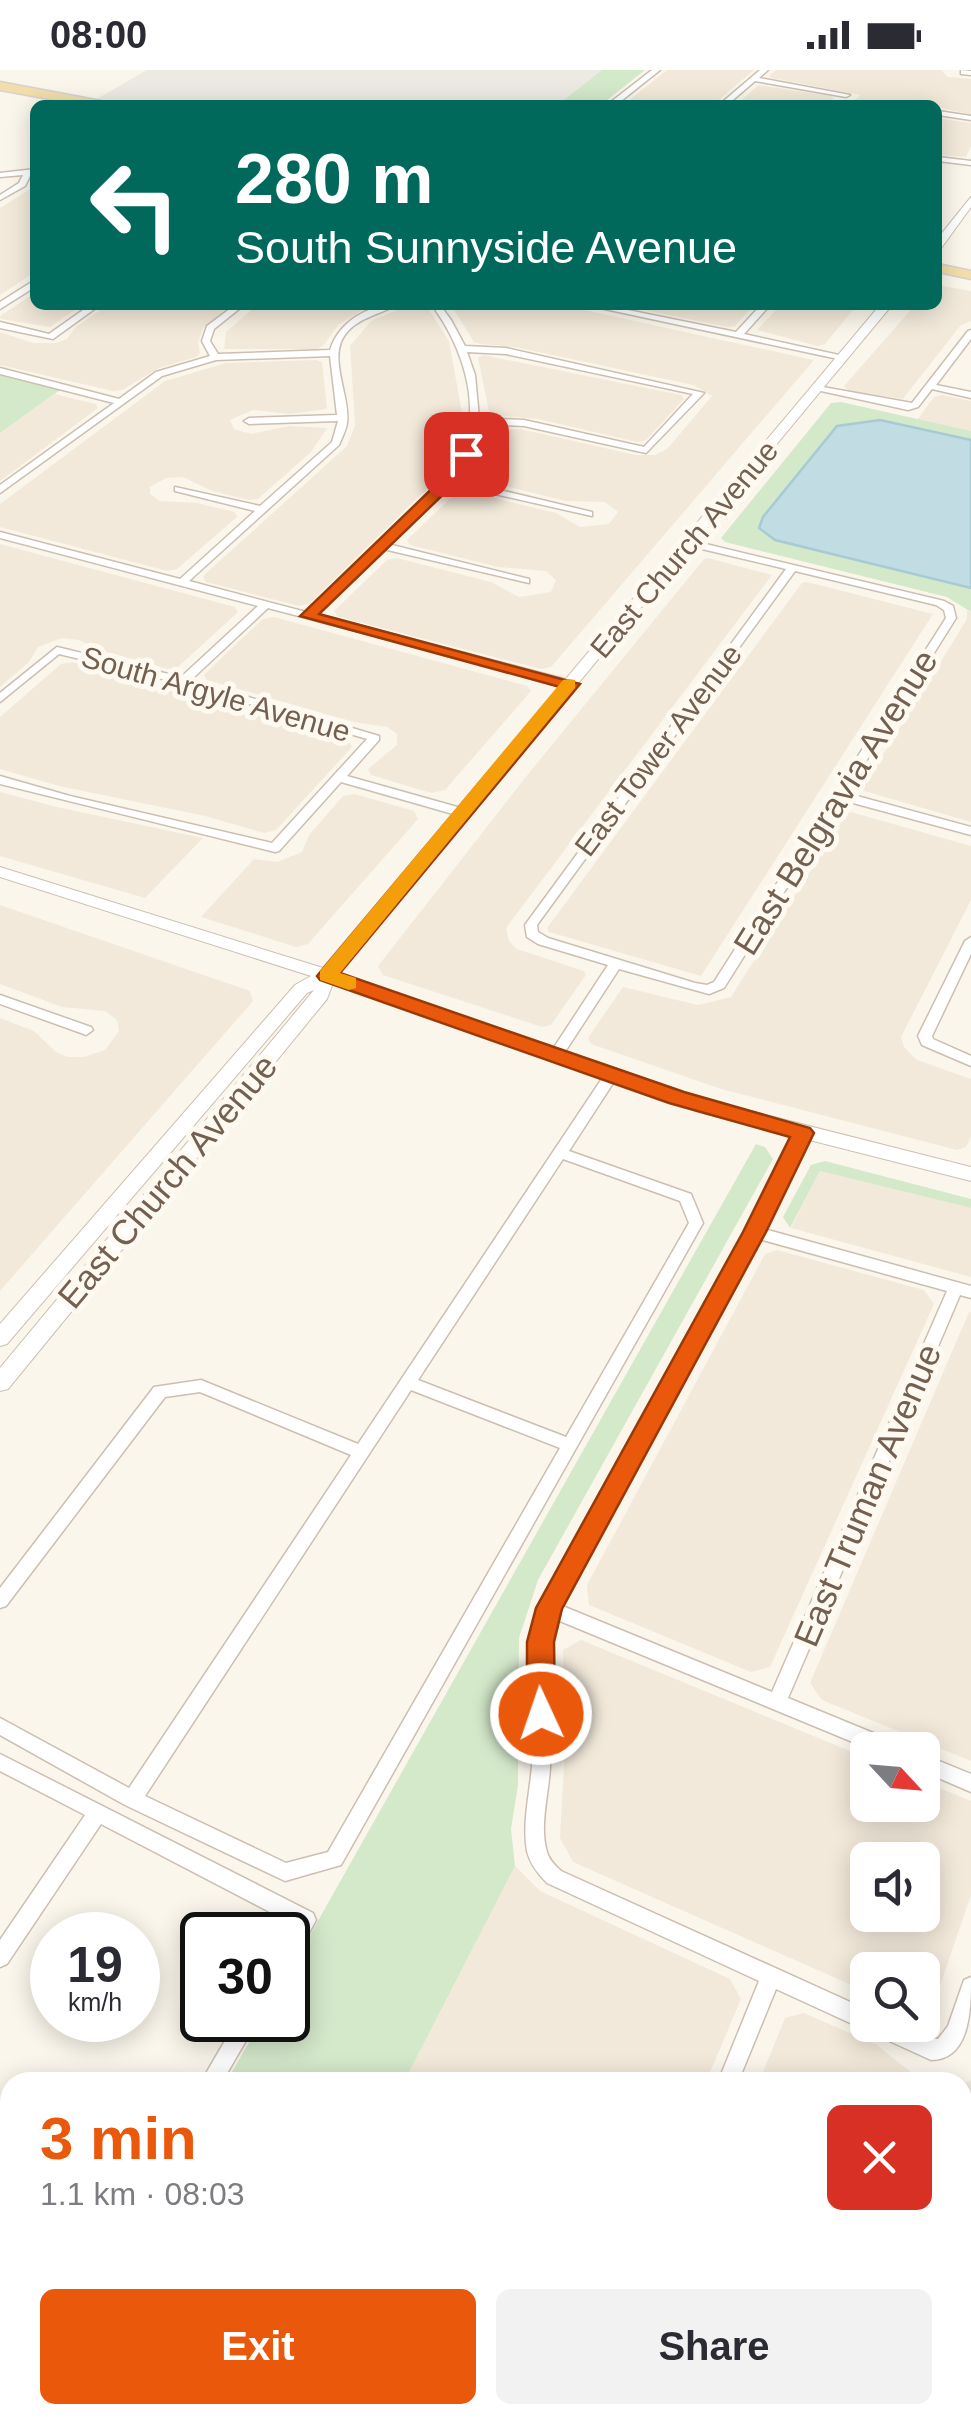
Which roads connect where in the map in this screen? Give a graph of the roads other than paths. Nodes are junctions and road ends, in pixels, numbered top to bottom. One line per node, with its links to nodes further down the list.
1 (656, 70): 8 (street)
2 (764, 70): 3 (street)
3 (753, 79): 9 (street); 10 (street)
4 (0, 86): 7 (main road)
5 (0, 94): 6 (main road)
6 (32, 100)
7 (74, 100)
8 (617, 100)
9 (729, 100)
10 (840, 100)
11 (942, 114): 12 (street)
12 (971, 118)
13 (942, 159): 14 (street)
14 (971, 163)
15 (30, 171): 17 (street)
16 (30, 174): 18 (street)
17 (0, 175)
18 (0, 198)
19 (971, 200): 20 (street)
20 (942, 240)
21 (942, 269): 22 (main road)
22 (971, 275)
23 (942, 278): 24 (main road)
24 (971, 283)
25 (30, 285): 26 (street)
26 (0, 306)
27 (89, 310): 34 (street)
28 (233, 310): 39 (street)
29 (374, 310): 38 (street)
30 (440, 310): 37 (street)
31 (614, 310): 36 (street)
32 (761, 310): 36 (street)
33 (882, 310): 40 (street, East Church Avenue)
34 (0, 325)
35 (971, 333): 42 (street)
36 (736, 336): 40 (street)
37 (463, 349): 48 (street); 48 (street)
38 (331, 353): 39 (street); 46 (street)
39 (216, 357): 45 (street)
40 (844, 357): 43 (street, East Church Avenue)
41 (0, 372): 45 (street)
42 (929, 386): 43 (street); 44 (street)
43 (816, 388): 55 (street, East Church Avenue)
44 (971, 395)
45 (118, 401): 51 (street)
46 (344, 418): 47 (street); 52 (street)
47 (249, 420)
48 (474, 420): 49 (street)
49 (448, 480): 53 (street); 56 (street)
50 (179, 489): 52 (street)
51 (0, 490)
52 (264, 510): 59 (street)
53 (588, 514)
54 (0, 535): 59 (street)
55 (688, 544): 57 (street); 63 (street, East Church Avenue)
56 (383, 546): 58 (street); 61 (street)
57 (792, 568): 67 (street, East Belgravia Avenue); 72 (street, East Tower Avenue)
58 (525, 581)
59 (182, 582): 60 (street)
60 (264, 606): 61 (street); 62 (street)
61 (308, 616): 63 (street)
62 (183, 681): 64 (street, South Argyle Avenue); 65 (street, South Argyle Avenue)
63 (571, 684): 68 (street, East Church Avenue)
64 (0, 699)
65 (339, 778): 66 (street); 68 (street, South Argyle Avenue)
66 (0, 780)
67 (838, 795): 69 (street); 72 (street, East Belgravia Avenue)
68 (464, 813): 73 (street, East Church Avenue)
69 (971, 831)
70 (0, 872): 73 (street)
71 (971, 941): 77 (street)
72 (616, 963): 76 (street)
73 (327, 976): 76 (street); 84 (street, East Church Avenue); 85 (street, East Church Avenue)
74 (0, 999): 75 (street)
75 (86, 1030)
76 (556, 1055): 78 (street)
77 (971, 1061)
78 (612, 1074): 79 (street); 80 (street)
79 (803, 1133): 81 (street); 82 (street)
80 (560, 1153): 86 (street); 87 (street)
81 (971, 1174)
82 (755, 1232): 83 (street); 90 (street)
83 (964, 1290): 91 (street, East Truman Avenue)
84 (0, 1338)
85 (0, 1383)
86 (409, 1383): 87 (street); 88 (street)
87 (570, 1445): 97 (street)
88 (362, 1453): 89 (street); 97 (street)
89 (0, 1602)
90 (549, 1608): 91 (street); 101 (street)
91 (777, 1702): 93 (street)
92 (0, 1726): 97 (street)
93 (850, 1732)
94 (0, 1762): 98 (street)
95 (940, 1769): 96 (street)
96 (971, 1782)
97 (132, 1800)
98 (98, 1812): 99 (street); 100 (street)
99 (291, 1912)
100 (0, 1957)
101 (770, 1977): 103 (street); 107 (street)
102 (971, 1987): 105 (street)
103 (850, 2014)
104 (235, 2042): 106 (street)
105 (911, 2042)
106 (217, 2072)
107 (732, 2072)

